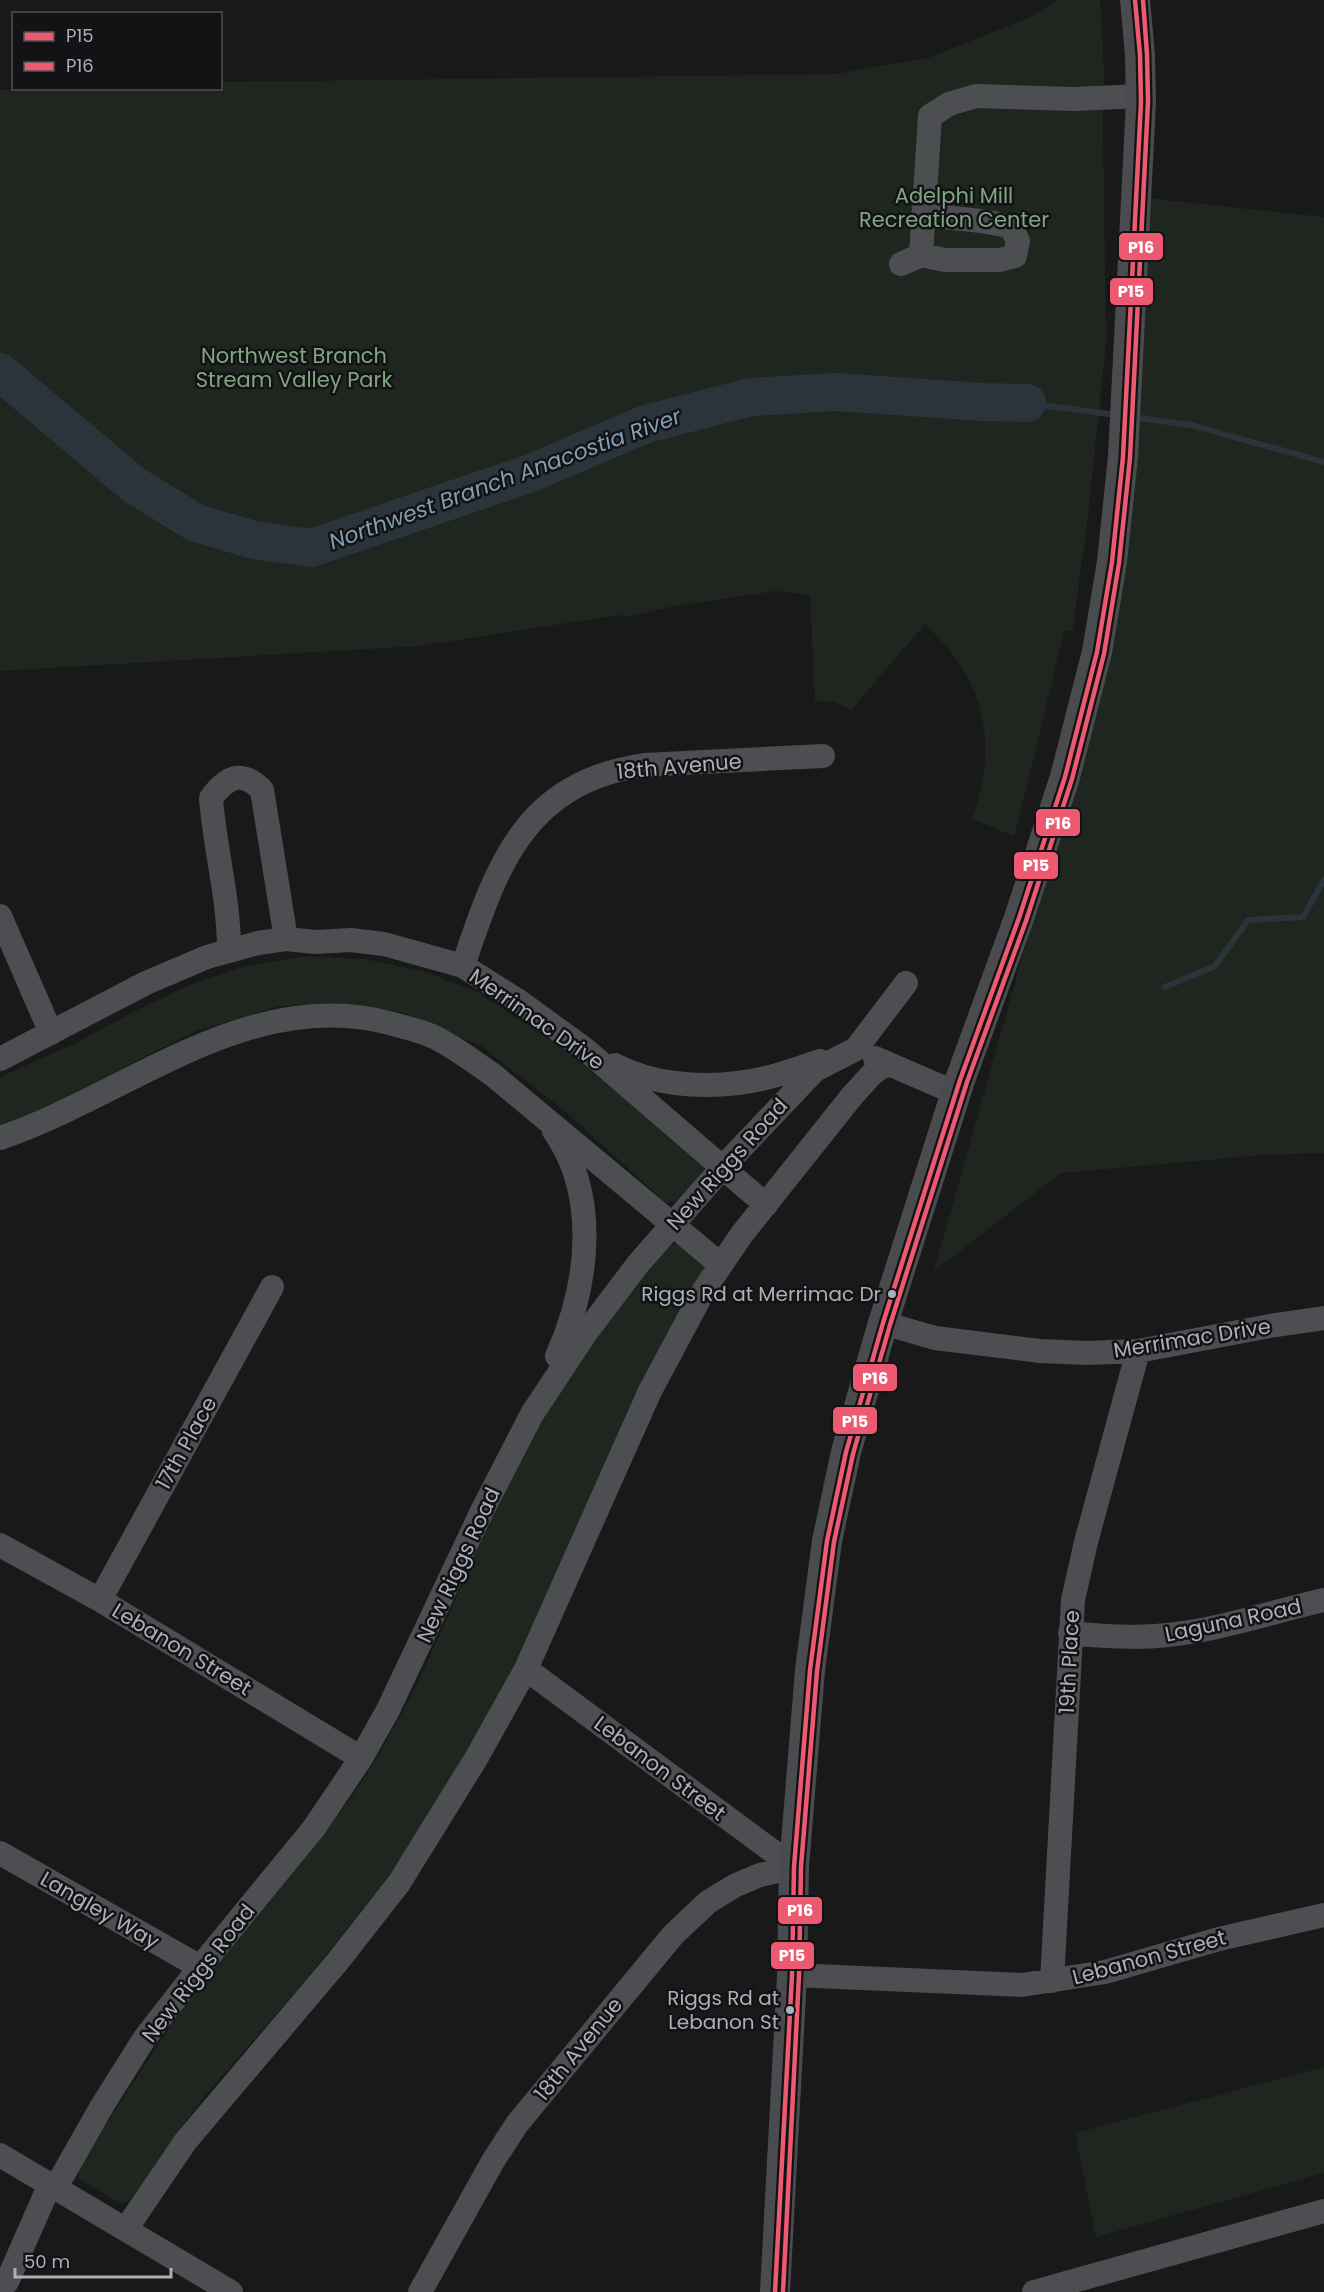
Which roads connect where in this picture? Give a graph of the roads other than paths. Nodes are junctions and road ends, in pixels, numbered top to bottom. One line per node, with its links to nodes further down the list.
1 (1134, 0): 2 (main road)
2 (1141, 96): 3 (street); 15 (main road)
3 (923, 215): 3 (street)
4 (823, 756): 8 (street, 18th Avenue)
5 (0, 916): 10 (street)
6 (286, 939): 7 (street, Merrimac Drive); 7 (street); 8 (street, Merrimac Drive)
7 (230, 950): 10 (street, Merrimac Drive)
8 (464, 966): 12 (street, Merrimac Drive)
9 (906, 983): 11 (street, New Riggs Road)
10 (51, 1034): 13 (street, Merrimac Drive)
11 (856, 1049): 12 (street); 14 (street); 18 (street, New Riggs Road)
12 (586, 1050): 18 (street, Merrimac Drive)
13 (0, 1059)
14 (888, 1065): 15 (street); 19 (street)
15 (956, 1093): 24 (main road)
16 (541, 1115): 17 (street); 20 (street); 26 (street)
17 (0, 1138)
18 (723, 1167): 19 (street, Merrimac Drive); 20 (street, New Riggs Road)
19 (766, 1205): 21 (street)
20 (672, 1224): 21 (street); 26 (street, New Riggs Road)
21 (721, 1265): 31 (street)
22 (272, 1287): 28 (street, 17th Place)
23 (1324, 1318): 25 (street, Merrimac Drive)
24 (883, 1323): 25 (street, Merrimac Drive); 34 (main road)
25 (1138, 1351): 30 (street, 19th Place)
26 (532, 1414): 32 (street, New Riggs Road)
27 (0, 1545): 28 (street, Lebanon Street)
28 (100, 1599): 32 (street, Lebanon Street)
29 (1324, 1600): 30 (street, Laguna Road)
30 (1070, 1634): 38 (street, 19th Place)
31 (526, 1669): 34 (street, Lebanon Street); 42 (street)
32 (361, 1758): 36 (street, New Riggs Road)
33 (0, 1853): 36 (street, Langley Way)
34 (794, 1867): 37 (main road); 45 (street, 18th Avenue)
35 (1324, 1915): 38 (street, Lebanon Street)
36 (200, 1967): 40 (street, New Riggs Road)
37 (792, 1975): 38 (street, Lebanon Street); 46 (main road)
38 (1052, 1981)
39 (0, 2155): 40 (street)
40 (53, 2186): 42 (street); 43 (street, New Riggs Road)
41 (1324, 2211): 47 (street)
42 (126, 2229): 44 (street)
43 (7, 2282)
44 (231, 2292)
45 (420, 2292)
46 (774, 2292)
47 (1034, 2292)

